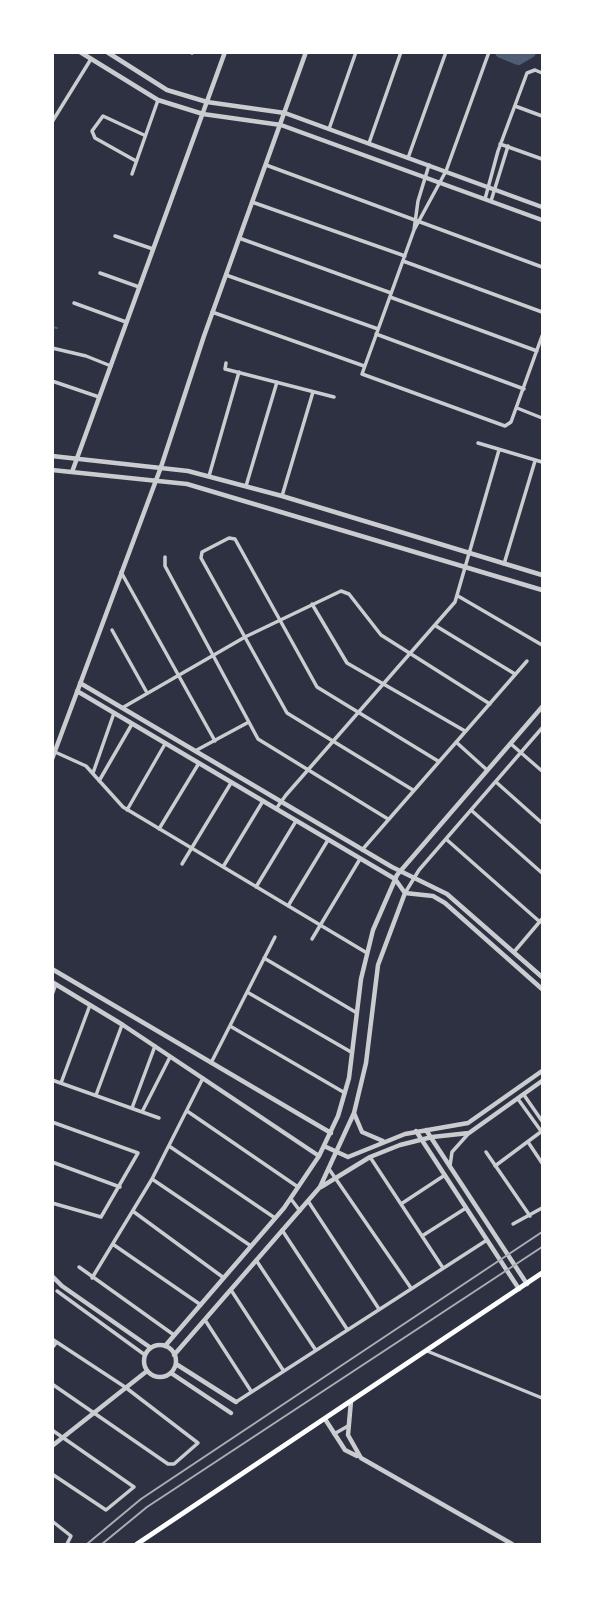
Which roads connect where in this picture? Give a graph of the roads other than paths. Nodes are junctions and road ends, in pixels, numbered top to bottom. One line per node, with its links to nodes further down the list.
1 (80, 52): 10 (street)
2 (99, 52): 10 (street)
3 (107, 52): 13 (street)
4 (225, 52): 13 (street)
5 (306, 52): 15 (street)
6 (356, 52): 20 (street)
7 (401, 52): 22 (street)
8 (446, 52): 25 (street)
9 (489, 52): 30 (street)
10 (91, 59): 12 (street); 18 (street)
11 (542, 73): 14 (street)
12 (158, 100): 16 (street); 21 (street)
13 (207, 102): 15 (street); 16 (street)
14 (515, 106): 17 (street); 23 (street)
15 (285, 113): 19 (street); 20 (street)
16 (202, 114): 19 (street); 45 (street)
17 (542, 116)
18 (52, 121)
19 (281, 125): 28 (street); 32 (street)
20 (329, 129): 22 (street)
21 (144, 135): 27 (street); 27 (street)
22 (368, 143): 25 (street)
23 (500, 144): 24 (street); 34 (street)
24 (508, 146): 26 (street); 35 (street)
25 (408, 158): 29 (street)
26 (542, 159)
27 (136, 161): 31 (street)
28 (266, 165): 37 (street); 39 (street)
29 (429, 165): 30 (street); 32 (street)
30 (446, 171): 33 (street); 34 (street)
31 (132, 174)
32 (425, 177): 33 (street); 39 (street)
33 (440, 183): 36 (street); 41 (street)
34 (487, 187): 35 (street); 36 (street)
35 (493, 189): 36 (street); 38 (street)
36 (488, 200): 40 (street)
37 (252, 202): 44 (street); 46 (street)
38 (542, 207)
39 (414, 218): 41 (street); 42 (street)
40 (542, 220)
41 (421, 221): 42 (street); 47 (street)
42 (414, 230): 46 (street)
43 (115, 236): 45 (street)
44 (239, 238): 49 (street); 51 (street)
45 (153, 249): 50 (street)
46 (404, 259): 51 (street); 54 (street)
47 (542, 267)
48 (100, 273): 50 (street)
49 (226, 275): 53 (street); 56 (street)
50 (139, 287): 55 (street)
51 (390, 295): 56 (street); 59 (street)
52 (74, 303): 55 (street)
53 (212, 312): 62 (street); 78 (street)
54 (542, 312)
55 (126, 322): 61 (street)
56 (377, 332): 62 (street); 66 (street)
57 (542, 336): 59 (street)
58 (52, 348): 61 (street)
59 (537, 351): 66 (street)
60 (226, 363): 63 (street)
61 (111, 366): 68 (street)
62 (364, 366): 70 (street)
63 (239, 372): 65 (street); 81 (street)
64 (52, 381): 68 (street)
65 (276, 382): 67 (street); 83 (street)
66 (524, 388): 70 (street)
67 (313, 392): 69 (street); 84 (street)
68 (99, 397): 75 (street)
69 (334, 397)
70 (517, 408): 71 (street)
71 (542, 418)
72 (478, 443): 73 (street)
73 (499, 450): 76 (street); 85 (street)
74 (52, 456): 75 (street)
75 (76, 459): 78 (street); 80 (street)
76 (535, 461): 77 (street); 87 (street)
77 (542, 462)
78 (161, 467): 81 (street); 82 (street)
79 (52, 470): 80 (street)
80 (72, 472): 82 (street)
81 (209, 476): 83 (street)
82 (156, 480): 88 (street); 89 (street)
83 (246, 486): 84 (street)
84 (282, 496): 85 (street)
85 (471, 553): 87 (street); 88 (street)
86 (164, 558): 100 (street)
87 (505, 564): 90 (street)
88 (467, 567): 91 (street); 92 (street)
89 (121, 572): 102 (street); 104 (street)
90 (542, 573)
91 (542, 590)
92 (458, 596): 95 (street); 98 (street)
93 (312, 604): 94 (street); 99 (street); 105 (street)
94 (279, 621): 97 (street); 97 (street); 112 (street)
95 (436, 626): 99 (street); 103 (street)
96 (112, 630): 107 (street)
97 (246, 637): 100 (street); 118 (street)
98 (542, 645)
99 (410, 654): 105 (street); 108 (street)
100 (212, 656): 102 (street); 113 (street)
101 (527, 662): 103 (street)
102 (178, 674): 107 (street); 117 (street)
103 (516, 674): 108 (street)
104 (80, 683): 106 (street); 110 (street)
105 (385, 683): 112 (street); 116 (street)
106 (77, 691): 111 (street); 123 (street)
107 (146, 691): 110 (street)
108 (490, 704): 116 (street)
109 (542, 707): 121 (street)
110 (122, 708): 122 (street)
111 (114, 713): 114 (street); 131 (street)
112 (358, 713): 118 (street); 126 (street)
113 (247, 723): 117 (street); 129 (street)
114 (132, 724): 120 (street); 132 (street)
115 (542, 728): 124 (street)
116 (465, 731): 119 (street)
117 (215, 741): 122 (street)
118 (333, 742): 129 (street); 135 (street)
119 (456, 742): 126 (street); 128 (street)
120 (165, 744): 127 (street); 138 (street)
121 (511, 744): 124 (street); 128 (street)
122 (195, 751): 137 (street)
123 (55, 752): 125 (street); 131 (street)
124 (521, 753): 130 (street); 133 (street)
125 (52, 759)
126 (439, 761): 135 (street)
127 (199, 763): 134 (street); 144 (street)
128 (488, 770): 152 (street)
129 (307, 771): 137 (street); 141 (street)
130 (542, 771)
131 (93, 773): 132 (street)
132 (99, 781): 138 (street)
133 (496, 782): 140 (street); 143 (street)
134 (231, 783): 136 (street); 147 (street)
135 (413, 790): 141 (street)
136 (263, 802): 139 (street); 151 (street)
137 (281, 802): 139 (street); 148 (street)
138 (127, 810): 144 (street)
139 (276, 810): 142 (street)
140 (471, 810): 145 (street); 153 (street)
141 (388, 819): 148 (street)
142 (296, 821): 146 (street); 156 (street)
143 (542, 823)
144 (159, 829): 147 (street)
145 (446, 839): 154 (street); 159 (street)
146 (328, 840): 149 (street); 158 (street)
147 (191, 848): 150 (street); 151 (street)
148 (362, 850): 152 (street)
149 (360, 859): 155 (street); 160 (street)
150 (182, 863)
151 (223, 867): 156 (street)
152 (400, 871): 154 (street); 155 (street)
153 (542, 873)
154 (414, 878): 157 (street); 163 (street)
155 (395, 879): 157 (street); 164 (street)
156 (256, 887): 158 (street)
157 (405, 893): 169 (street); 192 (street)
158 (288, 906): 160 (street)
159 (541, 920): 163 (street)
160 (320, 926): 162 (street); 164 (street)
161 (275, 937): 165 (street)
162 (312, 939)
163 (514, 952): 167 (street)
164 (367, 954): 173 (street)
165 (264, 958): 170 (street); 173 (street)
166 (52, 970): 179 (street)
167 (542, 977)
168 (54, 983): 171 (street); 172 (street)
169 (542, 989)
170 (247, 992): 175 (street); 177 (street)
171 (52, 995)
172 (90, 1005): 174 (street); 184 (street)
173 (358, 1013): 177 (street)
174 (123, 1025): 176 (street); 186 (street)
175 (230, 1026): 179 (street); 185 (street)
176 (155, 1046): 178 (street); 189 (street)
177 (353, 1053): 185 (street)
178 (170, 1057): 181 (street); 191 (street)
179 (211, 1063): 199 (street)
180 (542, 1071): 196 (street)
181 (203, 1078): 190 (street); 209 (street)
182 (52, 1080): 184 (street)
183 (542, 1081): 187 (street)
184 (61, 1083): 186 (street)
185 (345, 1093): 199 (street)
186 (96, 1095): 189 (street)
187 (524, 1095): 188 (street); 194 (street)
188 (518, 1099): 198 (street); 200 (street)
189 (132, 1108): 191 (street)
190 (187, 1111): 205 (street); 221 (street)
191 (142, 1112): 193 (street)
192 (354, 1113): 203 (street); 207 (street)
193 (159, 1118)
194 (542, 1121)
195 (52, 1122): 219 (street)
196 (426, 1130): 197 (street); 201 (street)
197 (416, 1132): 202 (street); 203 (street)
198 (542, 1132): 204 (street)
199 (331, 1133): 206 (street)
200 (469, 1133): 201 (street); 213 (street)
201 (432, 1137): 202 (street); 213 (street)
202 (422, 1139): 210 (street); 216 (street)
203 (384, 1141): 207 (street)
204 (528, 1142): 212 (street); 214 (street)
205 (169, 1146): 218 (street); 231 (street)
206 (324, 1146): 207 (street); 209 (street)
207 (337, 1152): 215 (street)
208 (486, 1152): 214 (street)
209 (319, 1156): 221 (street)
210 (370, 1157): 217 (street); 225 (street)
211 (52, 1162): 219 (street)
212 (542, 1163)
213 (450, 1166): 233 (street)
214 (495, 1166): 230 (street)
215 (329, 1169): 217 (street); 220 (street)
216 (445, 1175): 225 (street); 226 (street)
217 (337, 1177): 220 (street); 248 (street)
218 (152, 1179): 229 (street); 239 (street)
219 (121, 1187): 224 (street)
220 (320, 1187): 223 (street)
221 (299, 1188): 222 (street)
222 (291, 1199): 228 (street); 231 (street)
223 (308, 1201): 228 (street); 253 (street)
224 (52, 1203)
225 (401, 1204): 236 (street)
226 (466, 1208): 235 (street); 236 (street)
227 (542, 1208): 230 (street)
228 (300, 1210): 234 (street)
229 (134, 1212): 238 (street); 246 (street)
230 (530, 1216): 232 (street)
231 (275, 1218): 239 (street)
232 (513, 1224)
233 (489, 1227): 235 (street); 247 (street)
234 (282, 1230): 240 (street); 255 (street)
235 (482, 1231): 237 (street)
236 (422, 1236): 242 (street)
237 (487, 1240): 242 (street); 249 (street)
238 (114, 1245): 245 (street); 252 (street)
239 (251, 1246): 246 (street)
240 (256, 1260): 250 (street); 261 (street)
241 (79, 1267): 245 (street)
242 (443, 1268): 248 (street)
243 (542, 1273): 247 (main road)
244 (52, 1276): 260 (street)
245 (92, 1278): 256 (street)
246 (224, 1278): 252 (street)
247 (527, 1284): 249 (main road)
248 (411, 1288): 253 (street)
249 (519, 1289): 262 (main road)
250 (231, 1290): 254 (street); 266 (street)
251 (57, 1291): 264 (street)
252 (201, 1305): 256 (street)
253 (379, 1309): 255 (street)
254 (205, 1320): 263 (street); 271 (street)
255 (347, 1329): 261 (street)
256 (174, 1335): 258 (street)
257 (55, 1340): 259 (street); 270 (street)
258 (165, 1346): 260 (street); 263 (street)
259 (52, 1348)
260 (151, 1348): 264 (street)
261 (315, 1349): 266 (street)
262 (427, 1351): 272 (street); 273 (main road)
263 (174, 1354): 265 (street)
264 (145, 1355): 267 (street)
265 (176, 1364): 268 (street); 274 (street)
266 (283, 1370): 271 (street)
267 (147, 1371): 268 (street); 270 (street)
268 (171, 1373): 276 (street)
269 (52, 1384): 275 (street)
270 (125, 1387): 275 (street); 275 (street)
271 (251, 1391): 274 (street)
272 (542, 1398)
273 (351, 1401): 277 (main road); 278 (street)
274 (236, 1402)
275 (93, 1412): 281 (street)
276 (231, 1413)
277 (325, 1419): 280 (street); 287 (main road)
278 (348, 1426): 280 (street); 283 (street)
279 (52, 1430): 281 (street)
280 (334, 1434): 283 (street)
281 (63, 1437): 282 (street); 284 (street)
282 (52, 1446)
283 (361, 1458): 288 (street)
284 (52, 1474)
285 (52, 1521): 286 (street)
286 (68, 1545)
287 (137, 1545)
288 (512, 1545)

